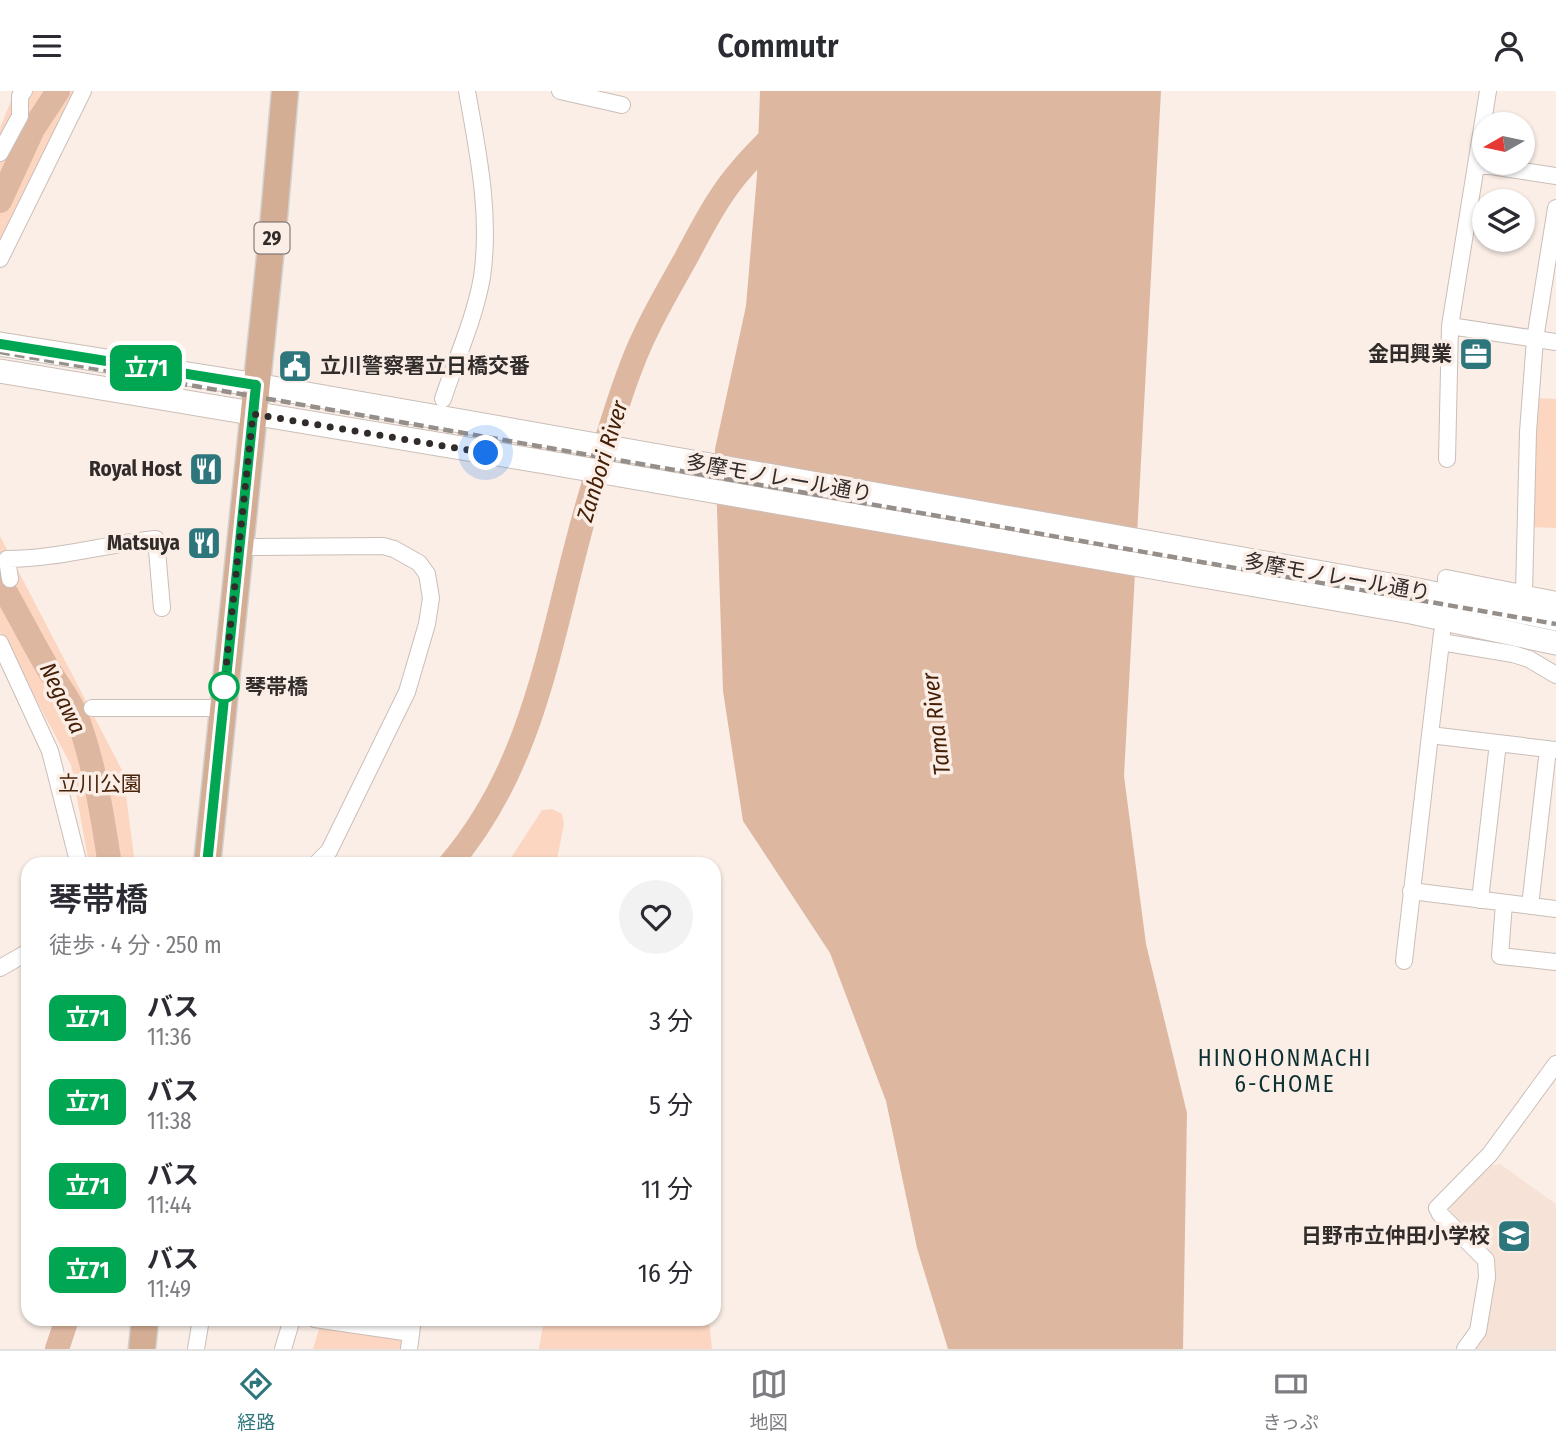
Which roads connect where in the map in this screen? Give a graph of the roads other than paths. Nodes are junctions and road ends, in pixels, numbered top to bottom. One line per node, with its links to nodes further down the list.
1 (24, 91): 9 (street)
2 (83, 91): 14 (street)
3 (285, 91): 20 (main road, 29)
4 (467, 91): 21 (street)
5 (560, 91): 7 (street)
6 (1488, 91): 8 (street)
7 (622, 105)
8 (1485, 112)
9 (0, 153)
10 (1535, 173): 12 (street)
11 (1475, 175): 15 (street)
12 (1556, 176)
13 (1556, 208): 16 (street)
14 (0, 259)
15 (1450, 325): 16 (street); 23 (street)
16 (1535, 339): 17 (street); 28 (street)
17 (1556, 342)
18 (0, 344): 20 (main road, 多摩モノレール通り)
19 (0, 371): 22 (main road, 多摩モノレール通り)
20 (256, 385): 22 (main road, 29); 31 (main road, 多摩モノレール通り)
21 (443, 399)
22 (253, 414): 24 (main road, 29); 33 (main road, 多摩モノレール通り)
23 (1447, 459)
24 (240, 547): 36 (main road, 29); 42 (street)
25 (3, 554): 26 (street); 30 (street)
26 (10, 579)
27 (1446, 583): 28 (street)
28 (1524, 592): 29 (street)
29 (1556, 600)
30 (162, 608)
31 (1556, 619)
32 (0, 643): 40 (street)
33 (1556, 643)
34 (1556, 675): 37 (street)
35 (93, 708): 36 (street)
36 (222, 708): 41 (main road, 29)
37 (1430, 735): 38 (street); 43 (street)
38 (1499, 743): 39 (street); 44 (street)
39 (1552, 750): 46 (street)
40 (77, 857)
41 (208, 857)
42 (323, 857)
43 (1411, 891): 44 (street); 49 (street)
44 (1480, 900): 45 (street)
45 (1504, 903): 46 (street); 50 (street)
46 (1530, 907): 47 (street)
47 (1556, 909)
48 (21, 957): 51 (street)
49 (1404, 961)
50 (1556, 962)
51 (0, 968)
52 (1556, 1065): 61 (street)
53 (144, 1326): 58 (main road)
54 (200, 1326): 59 (street)
55 (290, 1326): 60 (street)
56 (360, 1326): 57 (street)
57 (411, 1334)
58 (142, 1349)
59 (196, 1349)
60 (283, 1349)
61 (1465, 1349)

